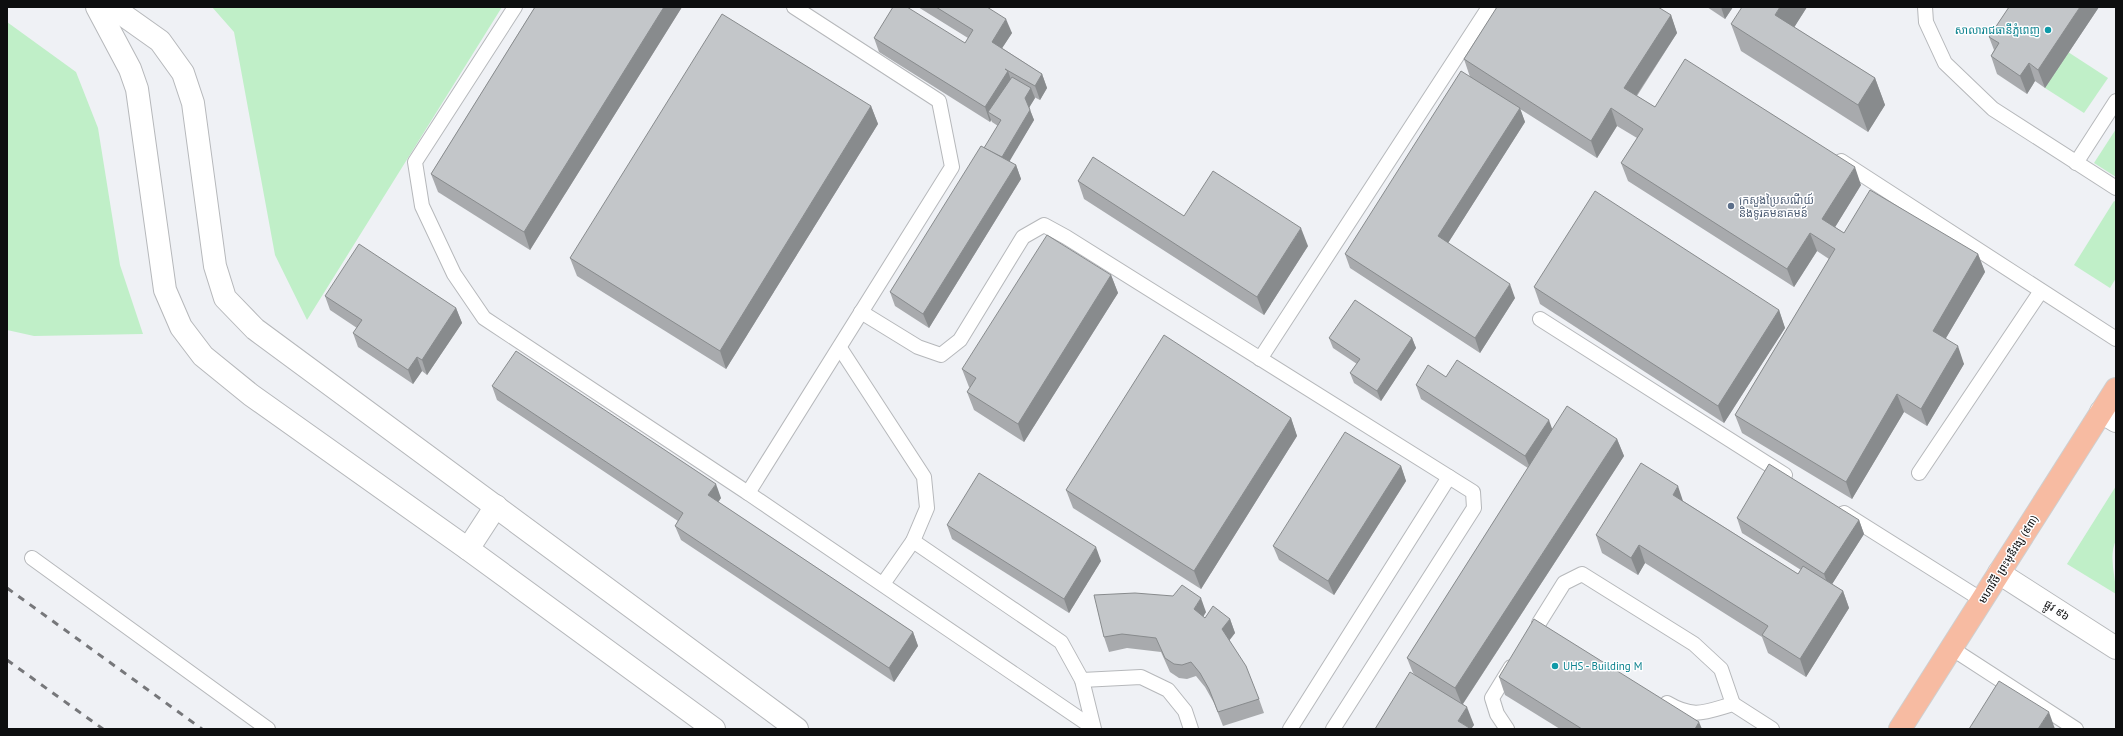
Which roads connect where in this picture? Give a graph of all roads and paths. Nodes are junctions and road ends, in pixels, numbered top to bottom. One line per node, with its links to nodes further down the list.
1 (97, 7): 26 (street)
2 (112, 7): 23 (street)
3 (516, 7): 22 (lane)
4 (794, 7): 12 (lane)
5 (1489, 7): 16 (lane)
6 (1925, 7): 9 (lane)
7 (2116, 101): 9 (lane)
8 (1827, 153): 11 (lane)
9 (2076, 163): 10 (lane)
10 (2116, 188)
11 (2041, 291): 14 (lane); 19 (lane)
12 (861, 312): 15 (lane); 16 (lane)
13 (1540, 319): 21 (lane)
14 (2116, 339)
15 (840, 348): 22 (lane); 25 (lane)
16 (1260, 359): 20 (lane)
17 (2116, 389): 18 (highway, មហាវិថី ព្រះមុនីវង្ស (៩៣))
18 (2109, 416): 28 (highway, មហាវិថី ព្រះមុនីវង្ស (៩៣))
19 (1919, 473)
20 (1449, 477): 45 (lane); 46 (lane)
21 (1794, 481)
22 (748, 493): 29 (lane)
23 (496, 506): 26 (street); 43 (street)
24 (1834, 507): 30 (lane)
25 (913, 541): 29 (lane); 37 (lane)
26 (468, 549): 42 (street)
27 (32, 558): 41 (lane)
28 (1999, 573): 30 (highway, មហាវិថី ព្រះមុនីវង្ស (៩៣)); 35 (street, ផ្លូវ ៩៦)
29 (883, 584): 40 (lane)
30 (1982, 600): 34 (highway, មហាវិថី ព្រះមុនីវង្ស (៩៣))
31 (1539, 623): 32 (lane); 33 (lane); 39 (lane)
32 (1552, 632)
33 (1530, 637)
34 (1951, 648): 49 (highway, មហាវិថី ព្រះមុនីវង្ស (៩៣)); 50 (lane)
35 (2116, 648)
36 (1518, 657): 47 (lane)
37 (1082, 680): 40 (lane); 44 (lane)
38 (1653, 694): 39 (lane)
39 (1733, 704): 48 (lane)
40 (1093, 728)
41 (268, 729)
42 (714, 729)
43 (797, 729)
44 (1191, 729)
45 (1290, 729)
46 (1333, 729)
47 (1507, 729)
48 (1772, 729)
49 (1900, 729)
50 (2076, 729)

